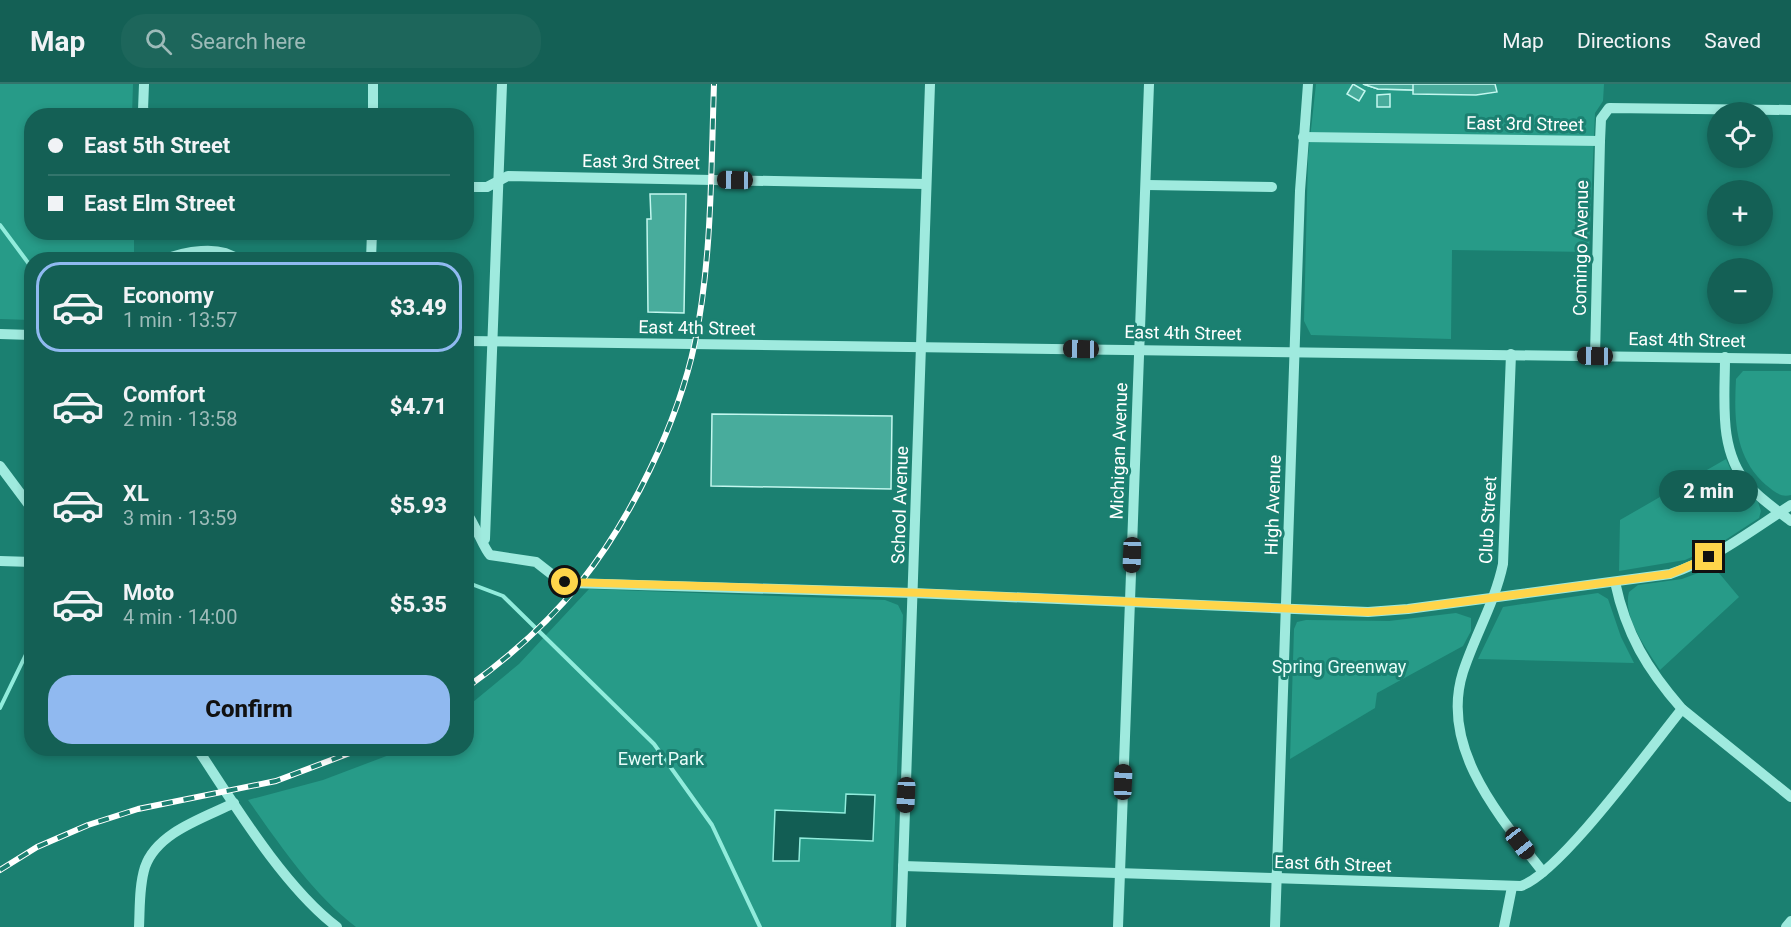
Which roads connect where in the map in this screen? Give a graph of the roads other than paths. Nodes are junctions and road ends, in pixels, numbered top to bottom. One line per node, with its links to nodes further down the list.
1 (144, 84): 7 (street)
2 (373, 84): 8 (street)
3 (502, 84): 12 (street)
4 (930, 84): 13 (street, School Avenue)
5 (1149, 84): 14 (street, Michigan Avenue)
6 (1308, 84): 10 (street, High Avenue)
7 (146, 108)
8 (373, 108)
9 (1791, 110): 11 (street, East 3rd Street)
10 (1303, 137): 11 (street, East 3rd Street); 23 (street, High Avenue)
11 (1600, 141): 25 (street, Comingo Avenue)
12 (498, 180): 13 (street, East 3rd Street); 15 (street, East 3rd Street); 20 (street)
13 (926, 184): 21 (street, School Avenue)
14 (1147, 184): 16 (street); 22 (street, Michigan Avenue)
15 (474, 187)
16 (1272, 187)
17 (0, 334): 18 (street)
18 (24, 335)
19 (474, 341): 20 (street, East 4th Street)
20 (492, 341): 21 (street, East 4th Street); 34 (street)
21 (922, 347): 22 (street, East 4th Street); 38 (street, School Avenue)
22 (1139, 349): 23 (street, East 4th Street); 40 (street, Michigan Avenue)
23 (1295, 352): 24 (street, East 4th Street); 41 (street, High Avenue)
24 (1511, 354): 25 (street, East 4th Street); 39 (street, Club Street)
25 (1595, 356): 26 (street, East 4th Street)
26 (1725, 357): 27 (street, East 4th Street); 31 (street)
27 (1791, 359)
28 (0, 466): 29 (street)
29 (24, 498)
30 (1791, 505): 31 (street)
31 (1780, 512): 32 (street); 37 (street)
32 (1791, 521)
33 (474, 524): 34 (street)
34 (484, 547): 38 (street)
35 (0, 561): 36 (street)
36 (24, 562)
37 (1615, 582): 39 (street); 42 (street)
38 (913, 593): 40 (street); 46 (street, School Avenue)
39 (1494, 597): 41 (street); 48 (street, Club Street)
40 (1130, 601): 41 (street); 47 (street, Michigan Avenue)
41 (1286, 608): 49 (street, High Avenue)
42 (1682, 709): 44 (street); 48 (street, East 6th Street)
43 (202, 756): 45 (street)
44 (1791, 797)
45 (234, 804): 52 (street); 53 (street)
46 (903, 866): 47 (street, East 6th Street); 54 (street, School Avenue)
47 (1120, 872): 49 (street, East 6th Street); 55 (street, Michigan Avenue)
48 (1543, 872): 50 (street, East 6th Street)
49 (1276, 879): 50 (street, East 6th Street); 56 (street, High Avenue)
50 (1512, 887): 57 (street)
51 (1791, 921): 58 (street)
52 (139, 927)
53 (337, 927)
54 (901, 927)
55 (1118, 927)
56 (1275, 927)
57 (1504, 927)
58 (1786, 927)

